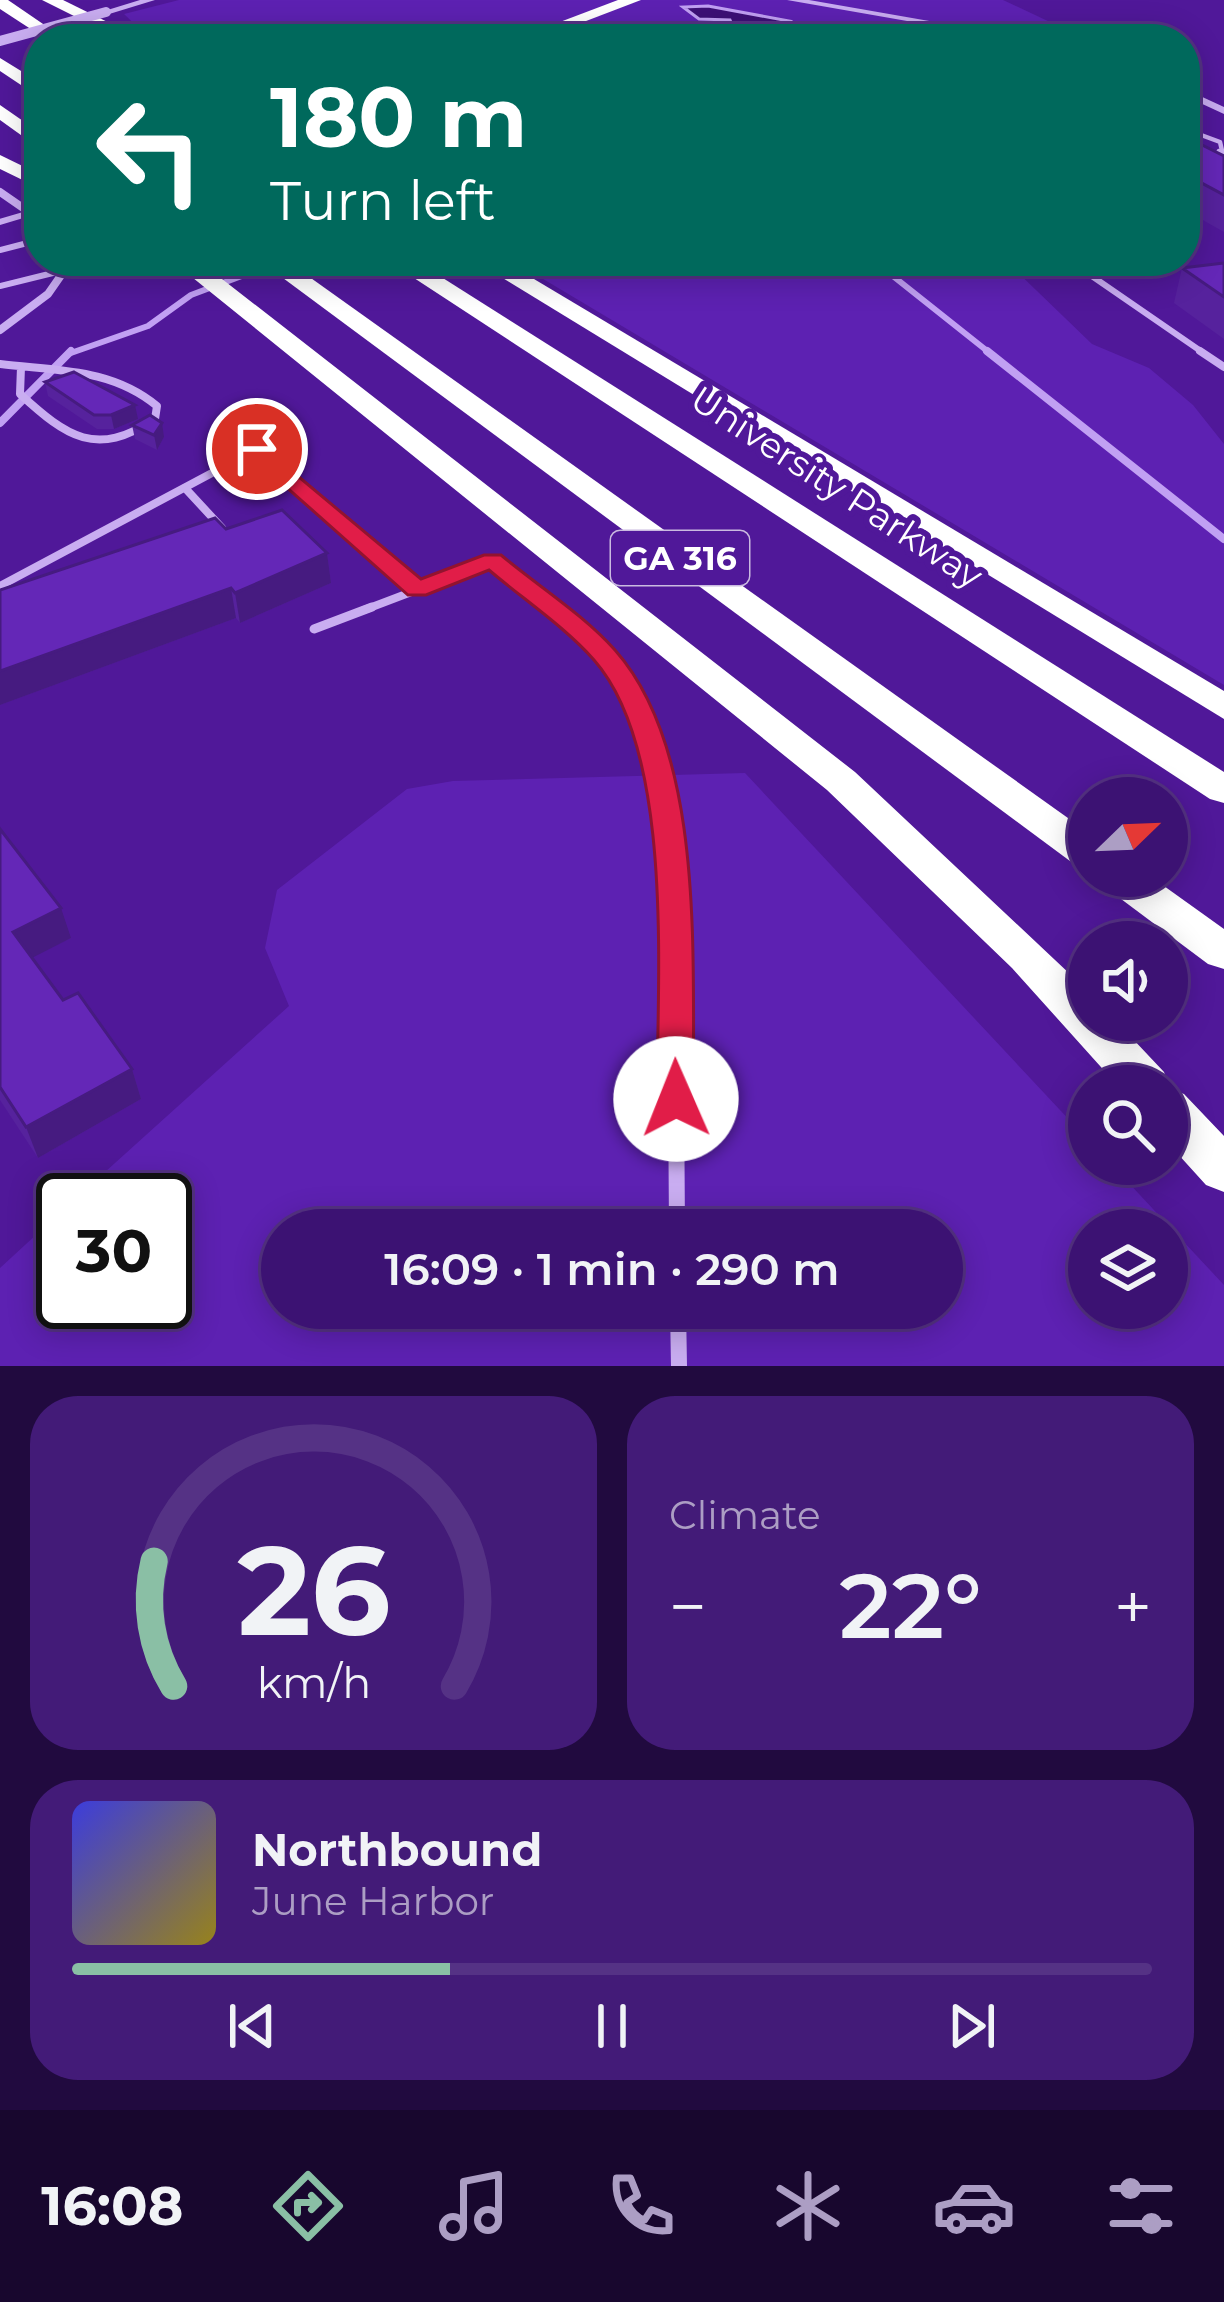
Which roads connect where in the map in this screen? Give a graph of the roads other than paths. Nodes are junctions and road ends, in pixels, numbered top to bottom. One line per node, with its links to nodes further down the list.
1 (46, 0): 12 (highway); 13 (highway)
2 (117, 0): 8 (street)
3 (150, 0): 8 (street)
4 (633, 0): 14 (highway)
5 (656, 0): 15 (highway)
6 (791, 0): 16 (street)
7 (0, 2): 10 (highway)
8 (101, 9): 9 (street); 11 (street, bridge)
9 (32, 24)
10 (33, 24)
11 (54, 24)
12 (84, 24)
13 (100, 24)
14 (565, 24)
15 (591, 24)
16 (937, 24)
17 (0, 111): 18 (highway)
18 (24, 130)
19 (1200, 133): 20 (lane)
20 (1217, 148): 21 (lane); 22 (lane)
21 (1200, 150)
22 (1224, 156)
23 (33, 276): 31 (lane)
24 (62, 276): 33 (street)
25 (194, 276): 32 (highway)
26 (202, 276): 32 (highway)
27 (293, 276): 45 (highway, GA 316)
28 (423, 276): 44 (highway, University Parkway / GA 316)
29 (512, 276): 43 (highway)
30 (1092, 276): 36 (lane)
31 (0, 286)
32 (225, 296): 48 (highway)
33 (0, 330)
34 (0, 364): 35 (lane)
35 (21, 367): 35 (lane)
36 (1224, 367)
37 (185, 488): 38 (lane); 40 (lane); 41 (lane)
38 (225, 532)
39 (493, 561): 41 (lane); 51 (street)
40 (0, 586)
41 (417, 589): 42 (lane)
42 (314, 628)
43 (1224, 707)
44 (1224, 790)
45 (1068, 839)
46 (1149, 897): 47 (highway)
47 (1224, 952)
48 (1128, 1065)
49 (1188, 1131): 50 (highway)
50 (1224, 1170)
51 (677, 1209)
52 (678, 1329): 53 (street)
53 (679, 1366)

